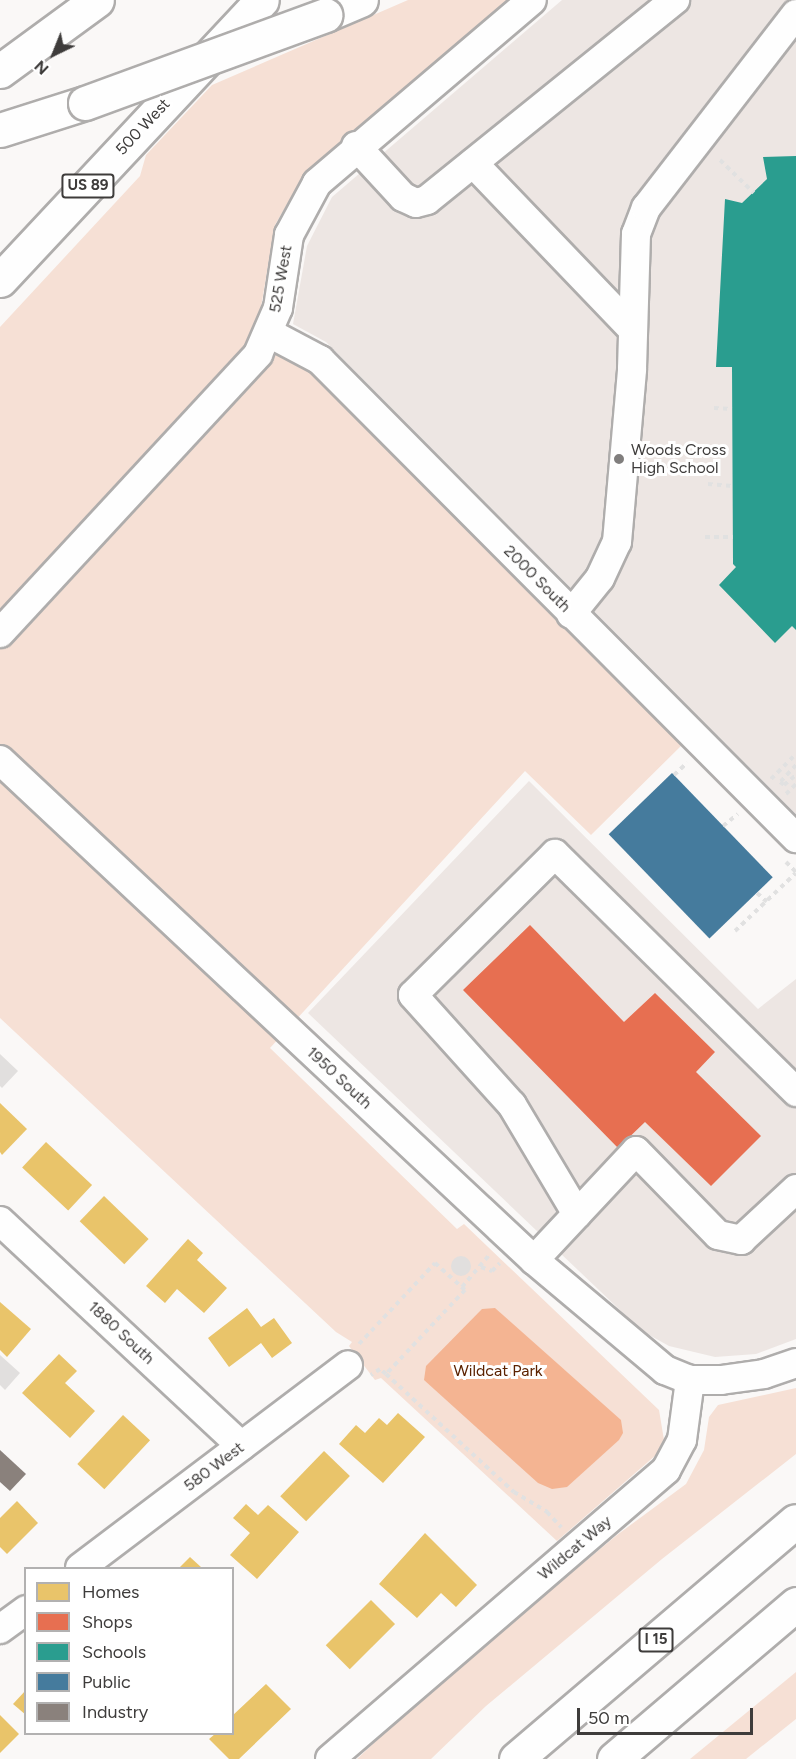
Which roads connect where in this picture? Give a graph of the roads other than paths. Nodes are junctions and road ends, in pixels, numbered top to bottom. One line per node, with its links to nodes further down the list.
1 (97, 0): 7 (main road)
2 (262, 0): 11 (main road, 500 West / US 89)
3 (361, 0): 8 (main road, bridge)
4 (532, 0): 9 (street, 525 West)
5 (675, 0): 10 (street)
6 (796, 14): 12 (street)
7 (0, 71)
8 (0, 130)
9 (356, 146): 10 (street); 13 (street, 525 West)
10 (473, 163): 12 (street)
11 (0, 280)
12 (633, 330): 14 (street)
13 (269, 333): 14 (street, 2000 South); 15 (street, 525 West)
14 (571, 614): 17 (street, 2000 South)
15 (0, 633)
16 (0, 760): 22 (street, 1950 South)
17 (796, 838)
18 (796, 1092): 20 (street)
19 (796, 1189): 20 (street)
20 (577, 1214): 22 (street)
21 (0, 1221): 26 (street, 1880 South)
22 (534, 1260): 25 (street, 1950 South)
23 (796, 1363): 25 (street)
24 (357, 1364): 26 (street, 580 West)
25 (690, 1380): 32 (street, Wildcat Way)
26 (241, 1446): 28 (street, 580 West)
27 (796, 1521): 33 (main road, I 15)
28 (83, 1567)
29 (796, 1604): 34 (main road)
30 (24, 1611): 31 (street)
31 (0, 1629)
32 (330, 1759)
33 (516, 1759)
34 (614, 1759)

